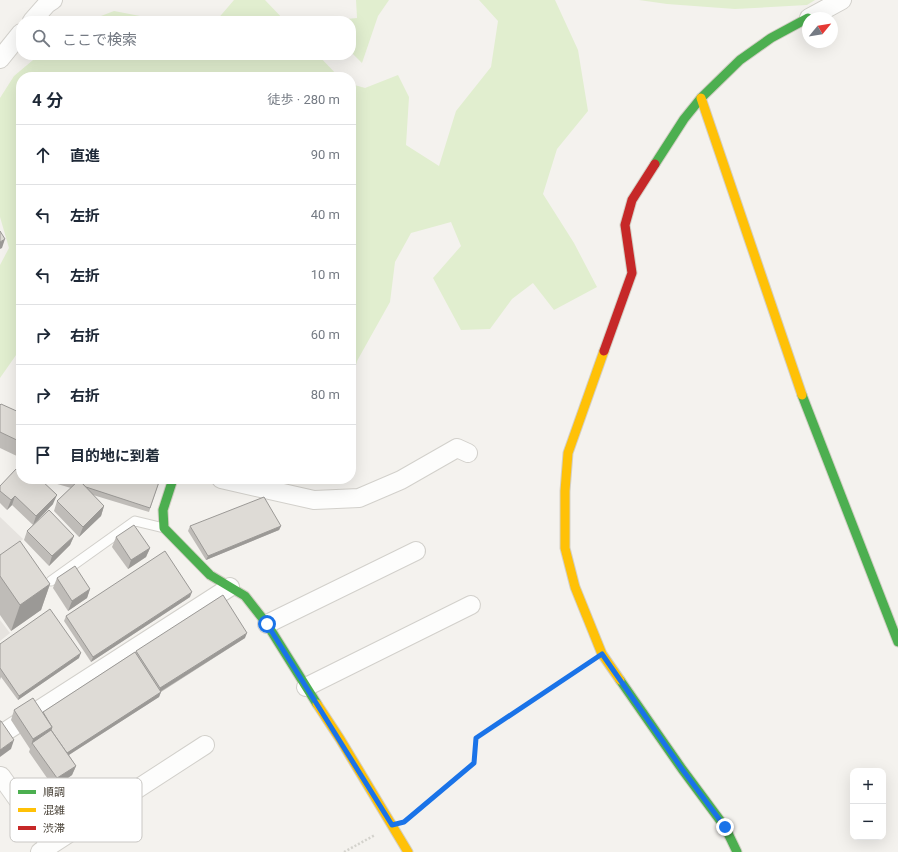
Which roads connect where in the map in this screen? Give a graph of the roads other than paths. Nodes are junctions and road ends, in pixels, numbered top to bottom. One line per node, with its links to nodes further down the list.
1 (53, 0): 4 (street)
2 (842, 0): 3 (street)
3 (819, 12)
4 (36, 16)
5 (802, 21): 8 (street)
6 (16, 39): 7 (street)
7 (0, 60)
8 (701, 98): 18 (street); 28 (street)
9 (468, 452): 11 (street)
10 (171, 484): 12 (street)
11 (243, 484)
12 (164, 528): 14 (lane); 15 (street)
13 (416, 551): 17 (street)
14 (51, 581)
15 (230, 587): 17 (street); 20 (street)
16 (472, 605): 19 (street)
17 (267, 624): 19 (street)
18 (898, 642)
19 (306, 687): 27 (street)
20 (0, 734)
21 (204, 745): 24 (street)
22 (5, 774): 23 (street)
23 (10, 783)
24 (142, 785)
25 (54, 842): 26 (street)
26 (45, 848)
27 (408, 852)
28 (736, 852)

